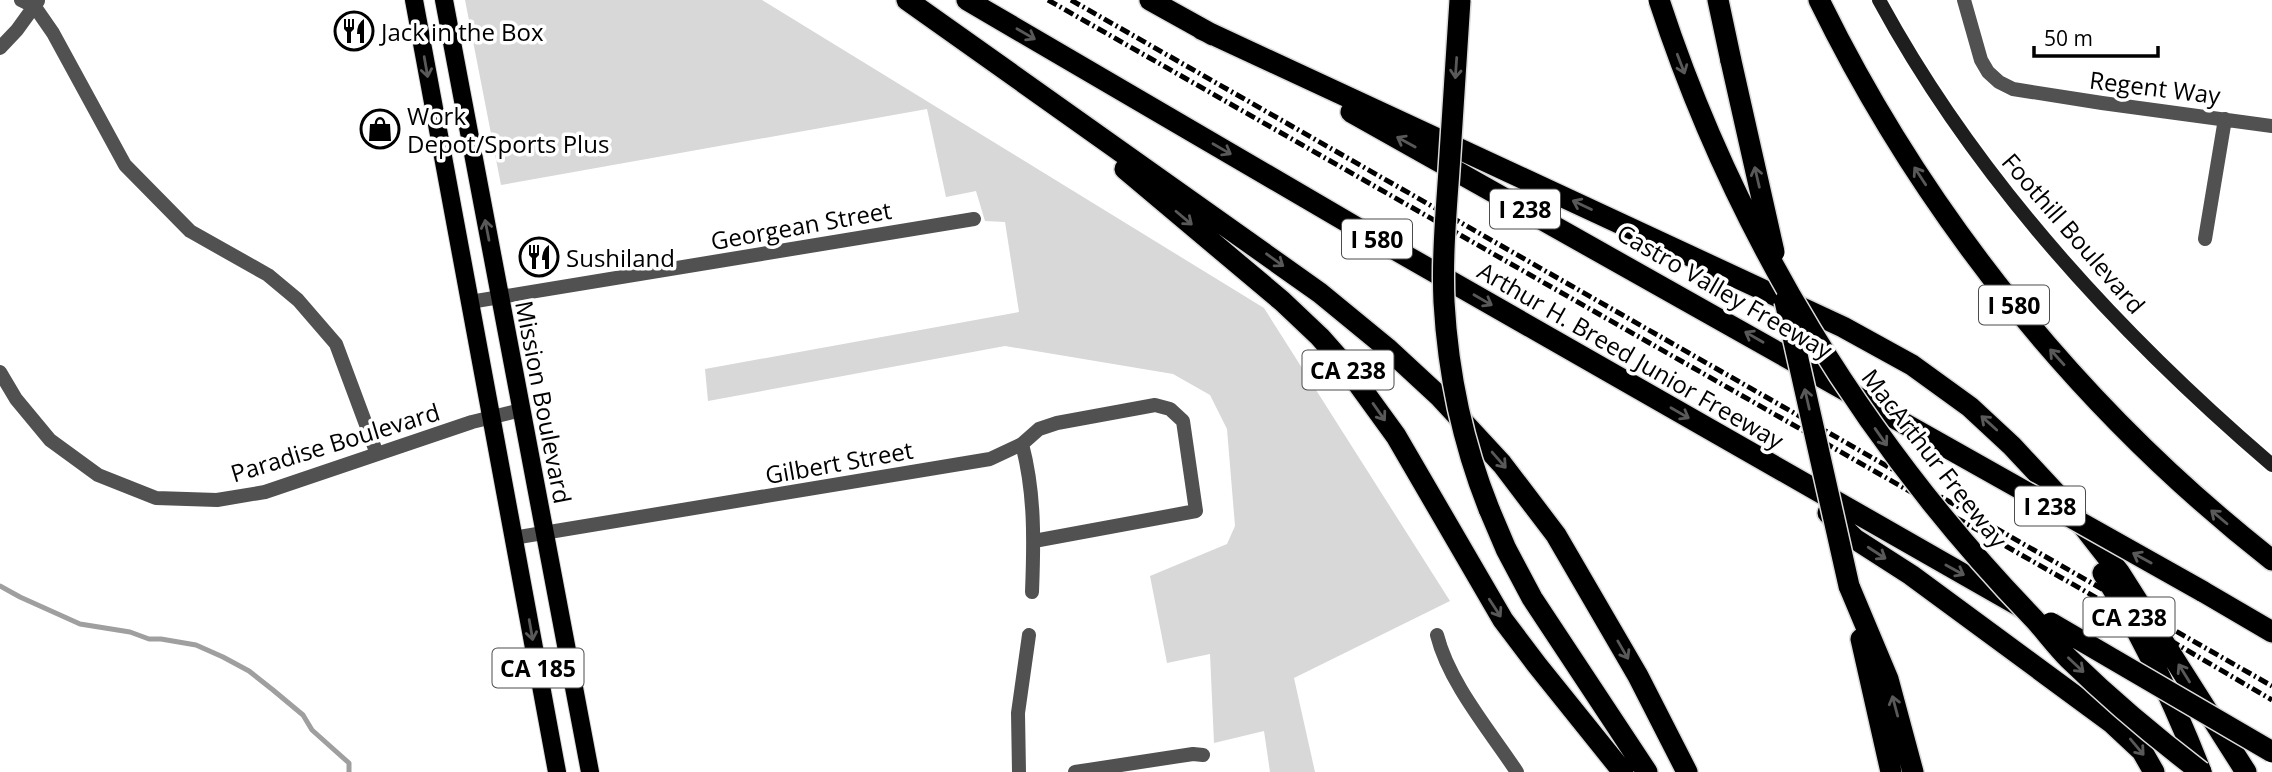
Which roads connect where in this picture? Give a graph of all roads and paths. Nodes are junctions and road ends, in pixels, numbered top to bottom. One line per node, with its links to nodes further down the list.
1 (21, 0): 13 (street)
2 (414, 0): 22 (main road, CA 185, one-way to 22)
3 (444, 0): 21 (main road, Mission Boulevard / CA 185, one-way to 3)
4 (907, 0): 16 (highway, CA 238)
5 (967, 0): 30 (highway, Arthur H. Breed Junior Freeway / I 580, one-way to 30)
6 (1150, 0): 14 (highway, Castro Valley Freeway / I 238)
7 (1460, 0): 40 (highway, one-way to 40, bridge)
8 (1659, 0): 41 (highway, MacArthur Freeway, one-way to 41, bridge)
9 (1718, 0): 35 (highway, one-way to 9, bridge)
10 (1819, 0): 34 (highway, I 580, one-way to 10)
11 (1879, 0): 28 (main road, Foothill Boulevard)
12 (1964, 0): 17 (street, Regent Way)
13 (37, 3): 15 (street); 27 (street)
14 (1201, 29): 29 (highway, CA 238, one-way to 14); 37 (highway, Castro Valley Freeway / I 238, one-way to 14, bridge)
15 (0, 48)
16 (979, 51): 49 (highway, CA 238, one-way to 49); 52 (highway, one-way to 52)
17 (2225, 119): 18 (street, Regent Way); 20 (street)
18 (2272, 126)
19 (974, 219): 21 (street, Georgean Street)
20 (2205, 240)
21 (500, 298): 22 (street, Georgean Street); 24 (main road, Mission Boulevard / CA 185)
22 (470, 302): 25 (main road, CA 185)
23 (0, 372): 27 (street, Paradise Boulevard)
24 (521, 410): 25 (street, Paradise Boulevard); 31 (main road, Mission Boulevard / CA 185)
25 (491, 417): 27 (street, Paradise Boulevard); 32 (main road, CA 185)
26 (1022, 444): 31 (street, Gilbert Street); 33 (street); 33 (street, Gilbert Street)
27 (377, 454)
28 (2272, 465)
29 (2037, 472): 57 (highway, CA 238); 58 (highway, one-way to 29)
30 (1789, 476): 42 (highway, Arthur H. Breed Junior Freeway / I 580, one-way to 42, bridge); 55 (highway, one-way to 55)
31 (543, 534): 32 (street, Gilbert Street); 45 (main road, Mission Boulevard / CA 185)
32 (513, 538): 44 (main road, CA 185, one-way to 44)
33 (1034, 541): 36 (street)
34 (2266, 554)
35 (1849, 586): 53 (highway); 54 (highway, one-way to 35)
36 (1032, 592)
37 (2272, 632)
38 (1028, 635): 46 (street)
39 (1437, 635): 48 (street)
40 (1562, 644): 50 (highway); 51 (highway)
41 (2162, 742): 56 (highway, bridge); 57 (highway, MacArthur Freeway, bridge)
42 (2272, 752)
43 (1203, 755): 47 (street)
44 (558, 772)
45 (590, 772)
46 (1019, 772)
47 (1074, 772)
48 (1517, 772)
49 (1623, 772)
50 (1647, 772)
51 (1664, 772)
52 (1687, 772)
53 (1892, 772)
54 (1913, 772)
55 (2154, 772)
56 (2187, 772)
57 (2201, 772)
58 (2246, 772)

